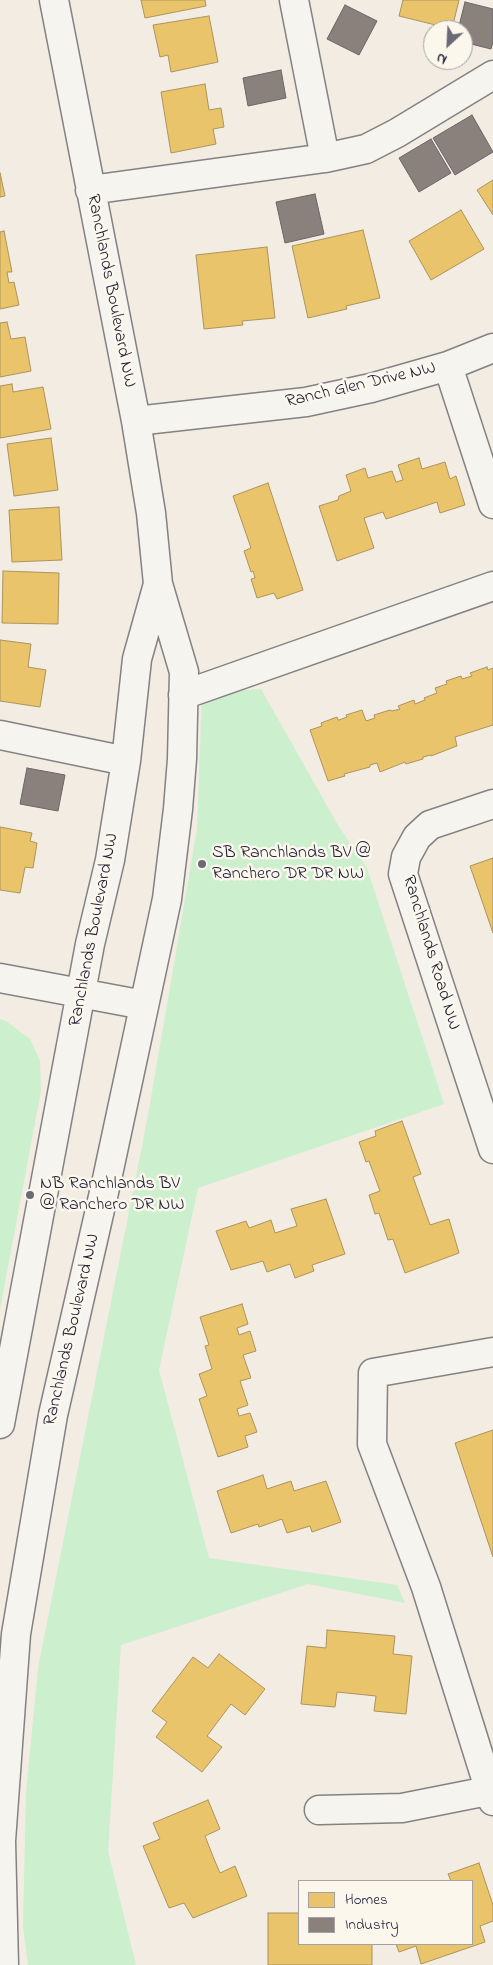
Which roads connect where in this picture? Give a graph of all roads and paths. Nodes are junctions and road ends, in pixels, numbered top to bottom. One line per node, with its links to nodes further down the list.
1 (54, 0): 5 (street, Ranchlands Boulevard NW)
2 (294, 0): 4 (street)
3 (493, 75): 4 (street)
4 (326, 158): 5 (street)
5 (90, 190): 8 (street, Ranchlands Boulevard NW)
6 (493, 348): 7 (street, Ranch Glen Drive NW)
7 (448, 366): 8 (street, Ranch Glen Drive NW); 9 (street)
8 (136, 421): 10 (street, Ranchlands Boulevard NW)
9 (493, 504)
10 (158, 584): 12 (street, Ranchlands Boulevard NW); 14 (street, Ranchlands Boulevard NW)
11 (493, 586): 12 (street)
12 (183, 695): 18 (street, Ranchlands Boulevard NW)
13 (0, 735): 14 (street)
14 (126, 761): 17 (street, Ranchlands Boulevard NW)
15 (493, 804): 19 (street, Ranchlands Road NW)
16 (0, 978): 17 (street)
17 (82, 995): 18 (street); 21 (street, Ranchlands Boulevard NW)
18 (144, 1005): 24 (street, Ranchlands Boulevard NW)
19 (493, 1149)
20 (493, 1352): 22 (street)
21 (0, 1424)
22 (492, 1794): 23 (street)
23 (319, 1810)
24 (4, 1965)

